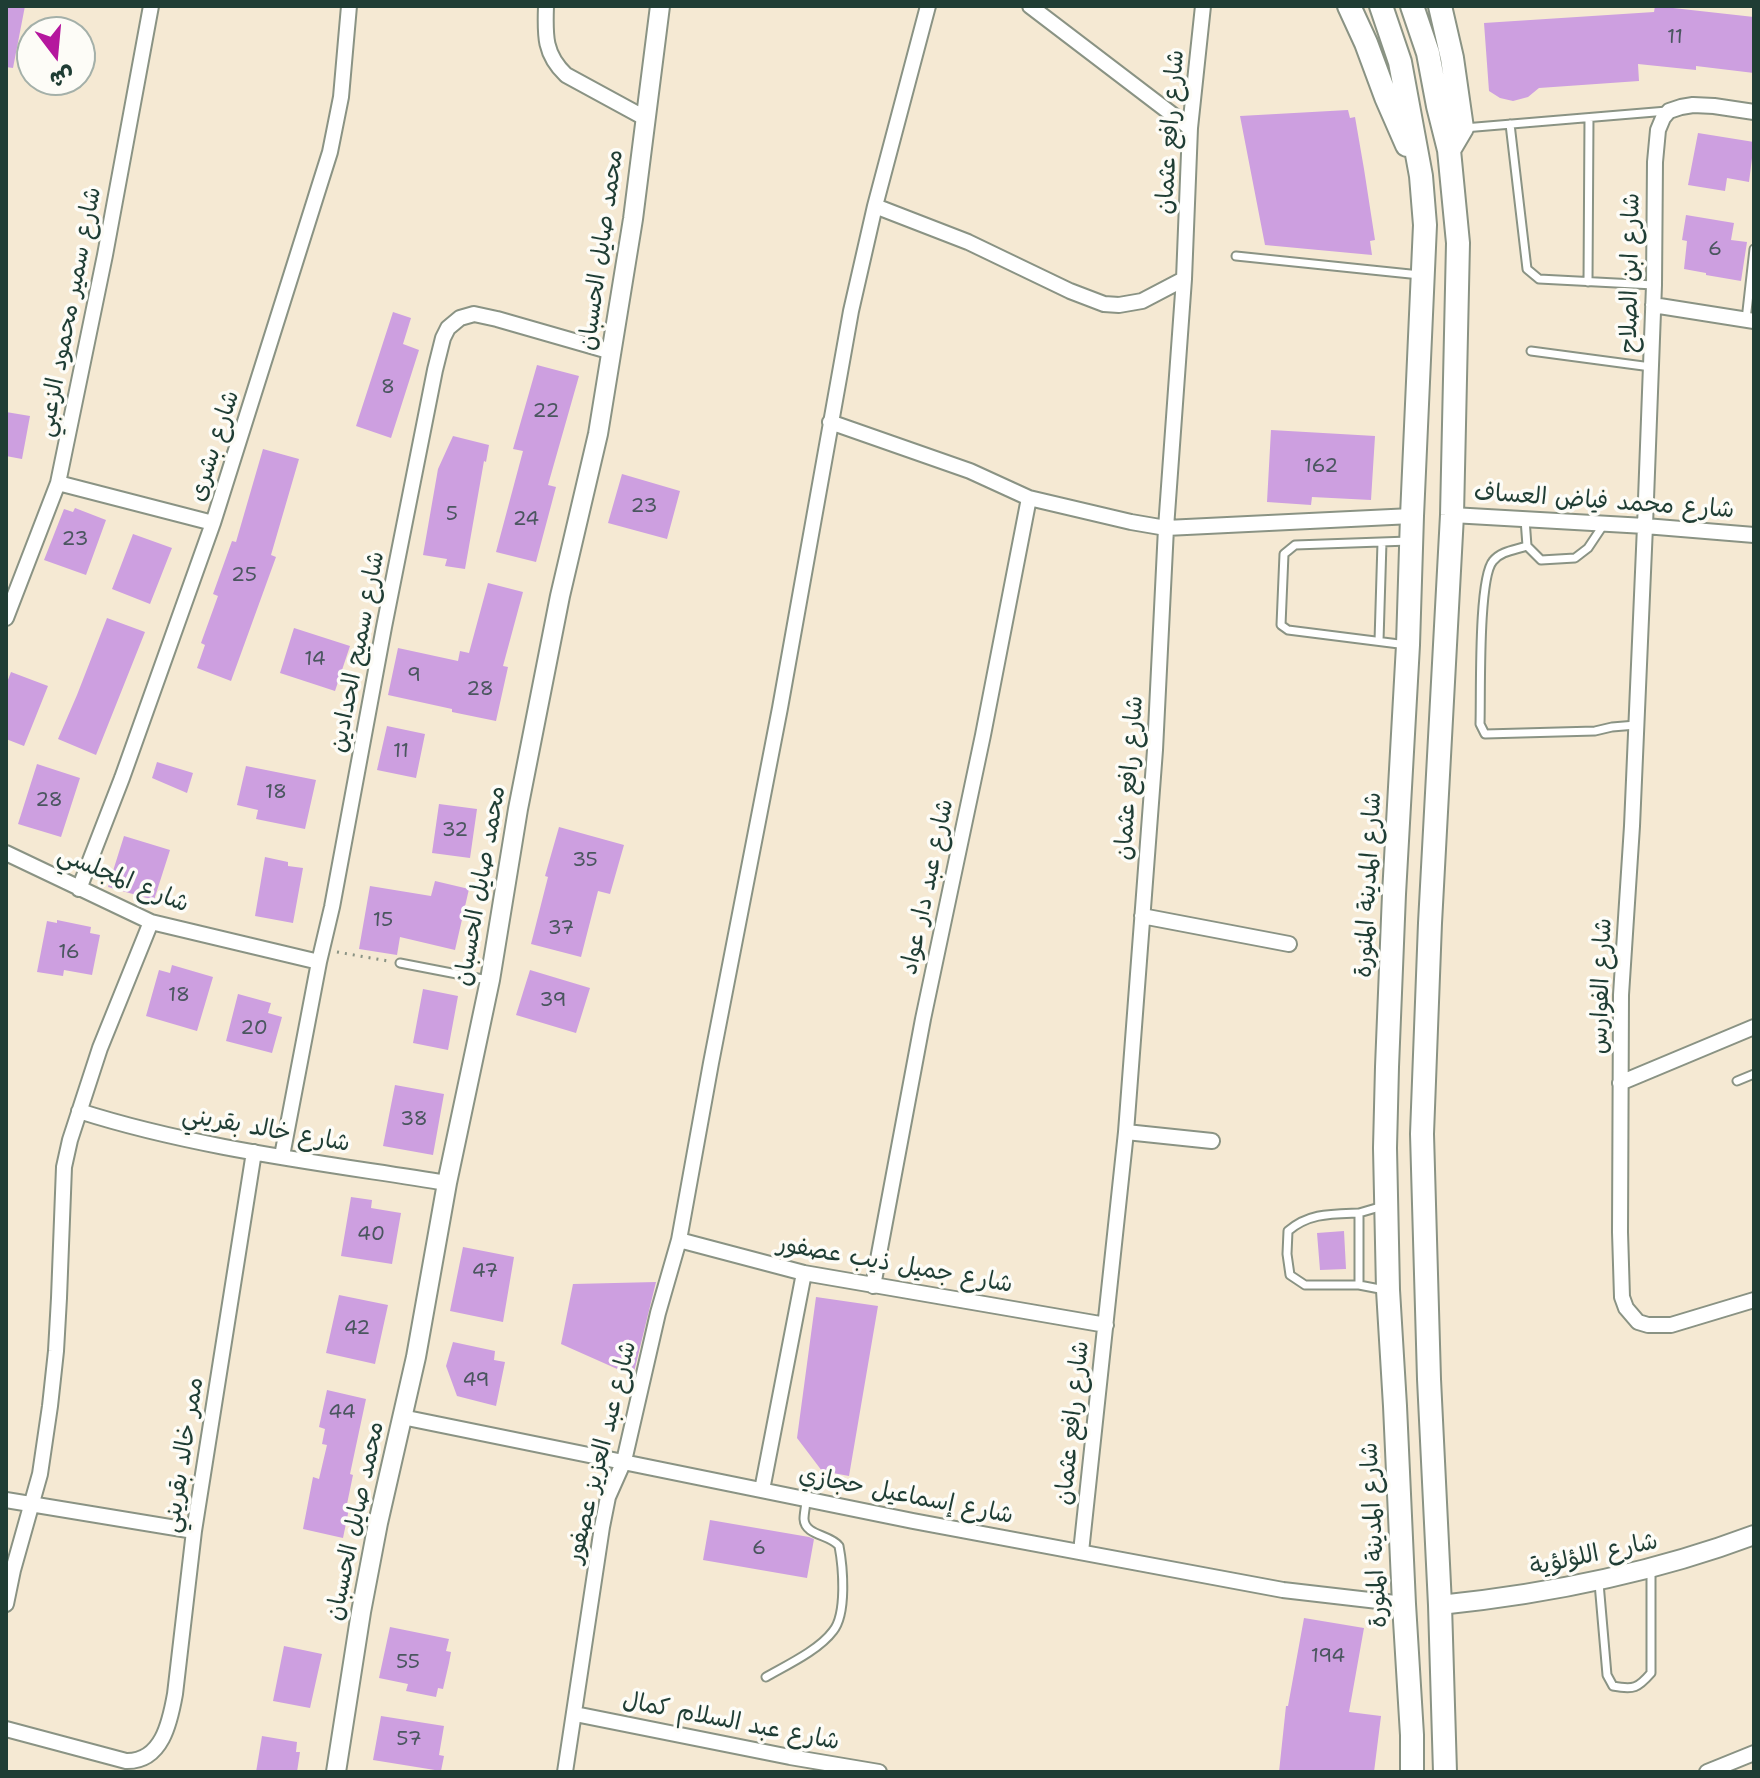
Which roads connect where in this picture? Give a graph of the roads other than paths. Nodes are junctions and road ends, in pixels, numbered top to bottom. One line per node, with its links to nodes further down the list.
1 (151, 6): 34 (street, شارع سمير محمود الزعبي)
2 (349, 6): 39 (street, شارع بشرى)
3 (546, 6): 14 (street)
4 (660, 6): 14 (street, محمد صايل الحسبان)
5 (928, 6): 21 (street, شارع عبد العزيز عصفور)
6 (1030, 6): 17 (street)
7 (1203, 6): 17 (street, شارع رافع عثمان)
8 (1349, 6): 20 (main road)
9 (1381, 6): 20 (main road, شارع المدينة المنورة)
10 (1412, 6): 19 (main road)
11 (1440, 6): 18 (main road)
12 (1669, 111): 13 (street); 15 (lane); 27 (street, شارع ابن الصلاح)
13 (1754, 112)
14 (645, 118): 31 (street, محمد صايل الحسبان)
15 (1589, 118): 16 (lane); 26 (lane)
16 (1510, 124): 18 (lane); 26 (lane)
17 (1190, 128): 25 (street, شارع رافع عثمان)
18 (1462, 128): 19 (main road)
19 (1449, 150): 36 (main road)
20 (1421, 176): 24 (main road, شارع المدينة المنورة)
21 (875, 206): 25 (street); 33 (street, شارع عبد العزيز عصفور)
22 (1754, 249): 29 (lane)
23 (1236, 256): 24 (lane)
24 (1424, 275): 37 (main road, شارع المدينة المنورة)
25 (1184, 279): 42 (street, شارع رافع عثمان)
26 (1588, 282): 27 (lane)
27 (1654, 285): 28 (street, شارع ابن الصلاح)
28 (1653, 305): 29 (street); 32 (street, شارع ابن الصلاح)
29 (1750, 321)
30 (1531, 351): 32 (lane)
31 (612, 352): 56 (street, شارع سميح الحدادين); 58 (street, محمد صايل الحسبان)
32 (1651, 367): 41 (street, شارع ابن الصلاح)
33 (830, 422): 35 (street); 71 (street, شارع عبد العزيز عصفور)
34 (58, 483): 39 (street); 47 (street, شارع سمير محمود الزعبي)
35 (1029, 498): 42 (street); 74 (street, شارع عبد دار عواد)
36 (1452, 515): 38 (street, شارع محمد فياض العساف); 91 (main road)
37 (1412, 516): 42 (street); 44 (main road, شارع المدينة المنورة)
38 (1525, 519): 40 (street, شارع محمد فياض العساف); 46 (lane)
39 (213, 523): 52 (street, شارع بشرى)
40 (1604, 524): 41 (street, شارع محمد فياض العساف); 46 (lane)
41 (1645, 526): 43 (street, شارع محمد فياض العساف); 50 (street, شارع الفوارس)
42 (1166, 528): 53 (street, شارع رافع عثمان)
43 (1754, 535)
44 (1411, 541): 45 (lane); 49 (main road, شارع المدينة المنورة)
45 (1382, 542): 48 (lane); 48 (lane)
46 (1527, 546): 50 (lane)
47 (6, 618)
48 (1379, 641): 49 (lane)
49 (1408, 645): 69 (main road, شارع المدينة المنورة)
50 (1636, 725): 62 (street, شارع الفوارس)
51 (6, 853): 52 (street, شارع المجلسي)
52 (79, 889): 54 (street, شارع المجلسي)
53 (1142, 916): 55 (street); 64 (street, شارع رافع عثمان)
54 (151, 922): 56 (street, شارع المجلسي); 63 (street)
55 (1289, 944)
56 (321, 956): 67 (street, شارع سميح الحدادين)
57 (400, 963): 58 (lane)
58 (490, 980): 68 (street, محمد صايل الحسبان)
59 (1754, 1027): 62 (street)
60 (1754, 1074): 61 (lane)
61 (1737, 1081)
62 (1620, 1083): 76 (street, شارع الفوارس)
63 (79, 1111): 66 (street, شارع خالد بقريني); 83 (street)
64 (1126, 1132): 65 (street); 77 (street, شارع رافع عثمان)
65 (1212, 1141)
66 (254, 1152): 67 (street, شارع خالد بقريني); 84 (street, ممر خالد بقريني)
67 (282, 1156): 68 (street, شارع خالد بقريني)
68 (447, 1183): 78 (street, محمد صايل الحسبان)
69 (1385, 1205): 70 (lane); 75 (main road, شارع المدينة المنورة)
70 (1359, 1213): 73 (lane); 73 (lane)
71 (679, 1240): 72 (street, شارع جميل ذيب عصفور); 79 (street, شارع عبد العزيز عصفور)
72 (804, 1273): 74 (street, شارع جميل ذيب عصفور); 80 (street)
73 (1359, 1285): 75 (lane)
74 (873, 1286): 77 (street, شارع جميل ذيب عصفور)
75 (1388, 1290): 90 (main road, شارع المدينة المنورة)
76 (1754, 1300)
77 (1106, 1325): 86 (street, شارع رافع عثمان)
78 (402, 1417): 79 (street, شارع إسماعيل حجازي); 97 (street, محمد صايل الحسبان)
79 (624, 1461): 80 (street, شارع إسماعيل حجازي); 93 (street, شارع عبد العزيز عصفور)
80 (762, 1490): 81 (street, شارع إسماعيل حجازي)
81 (806, 1499): 86 (street, شارع إسماعيل حجازي); 92 (lane)
82 (6, 1500): 83 (street)
83 (33, 1504): 84 (street); 89 (street)
84 (194, 1531): 94 (street, ممر خالد بقريني)
85 (1754, 1535): 87 (street, شارع اللؤلؤية)
86 (1081, 1552): 90 (street, شارع إسماعيل حجازي)
87 (1651, 1569): 88 (street, شارع اللؤلؤية); 88 (lane)
88 (1599, 1579): 91 (street, شارع اللؤلؤية)
89 (6, 1604)
90 (1404, 1604): 100 (main road, شارع المدينة المنورة)
91 (1440, 1605): 101 (main road)
92 (766, 1677)
93 (575, 1714): 96 (street, شارع عبد السلام كمال); 98 (street, شارع عبد العزيز عصفور)
94 (6, 1729)
95 (1754, 1753): 102 (street)
96 (789, 1764): 99 (street, شارع عبد السلام كمال)
97 (336, 1772)
98 (565, 1772)
99 (879, 1772)
100 (1412, 1772)
101 (1445, 1772)
102 (1707, 1772)

